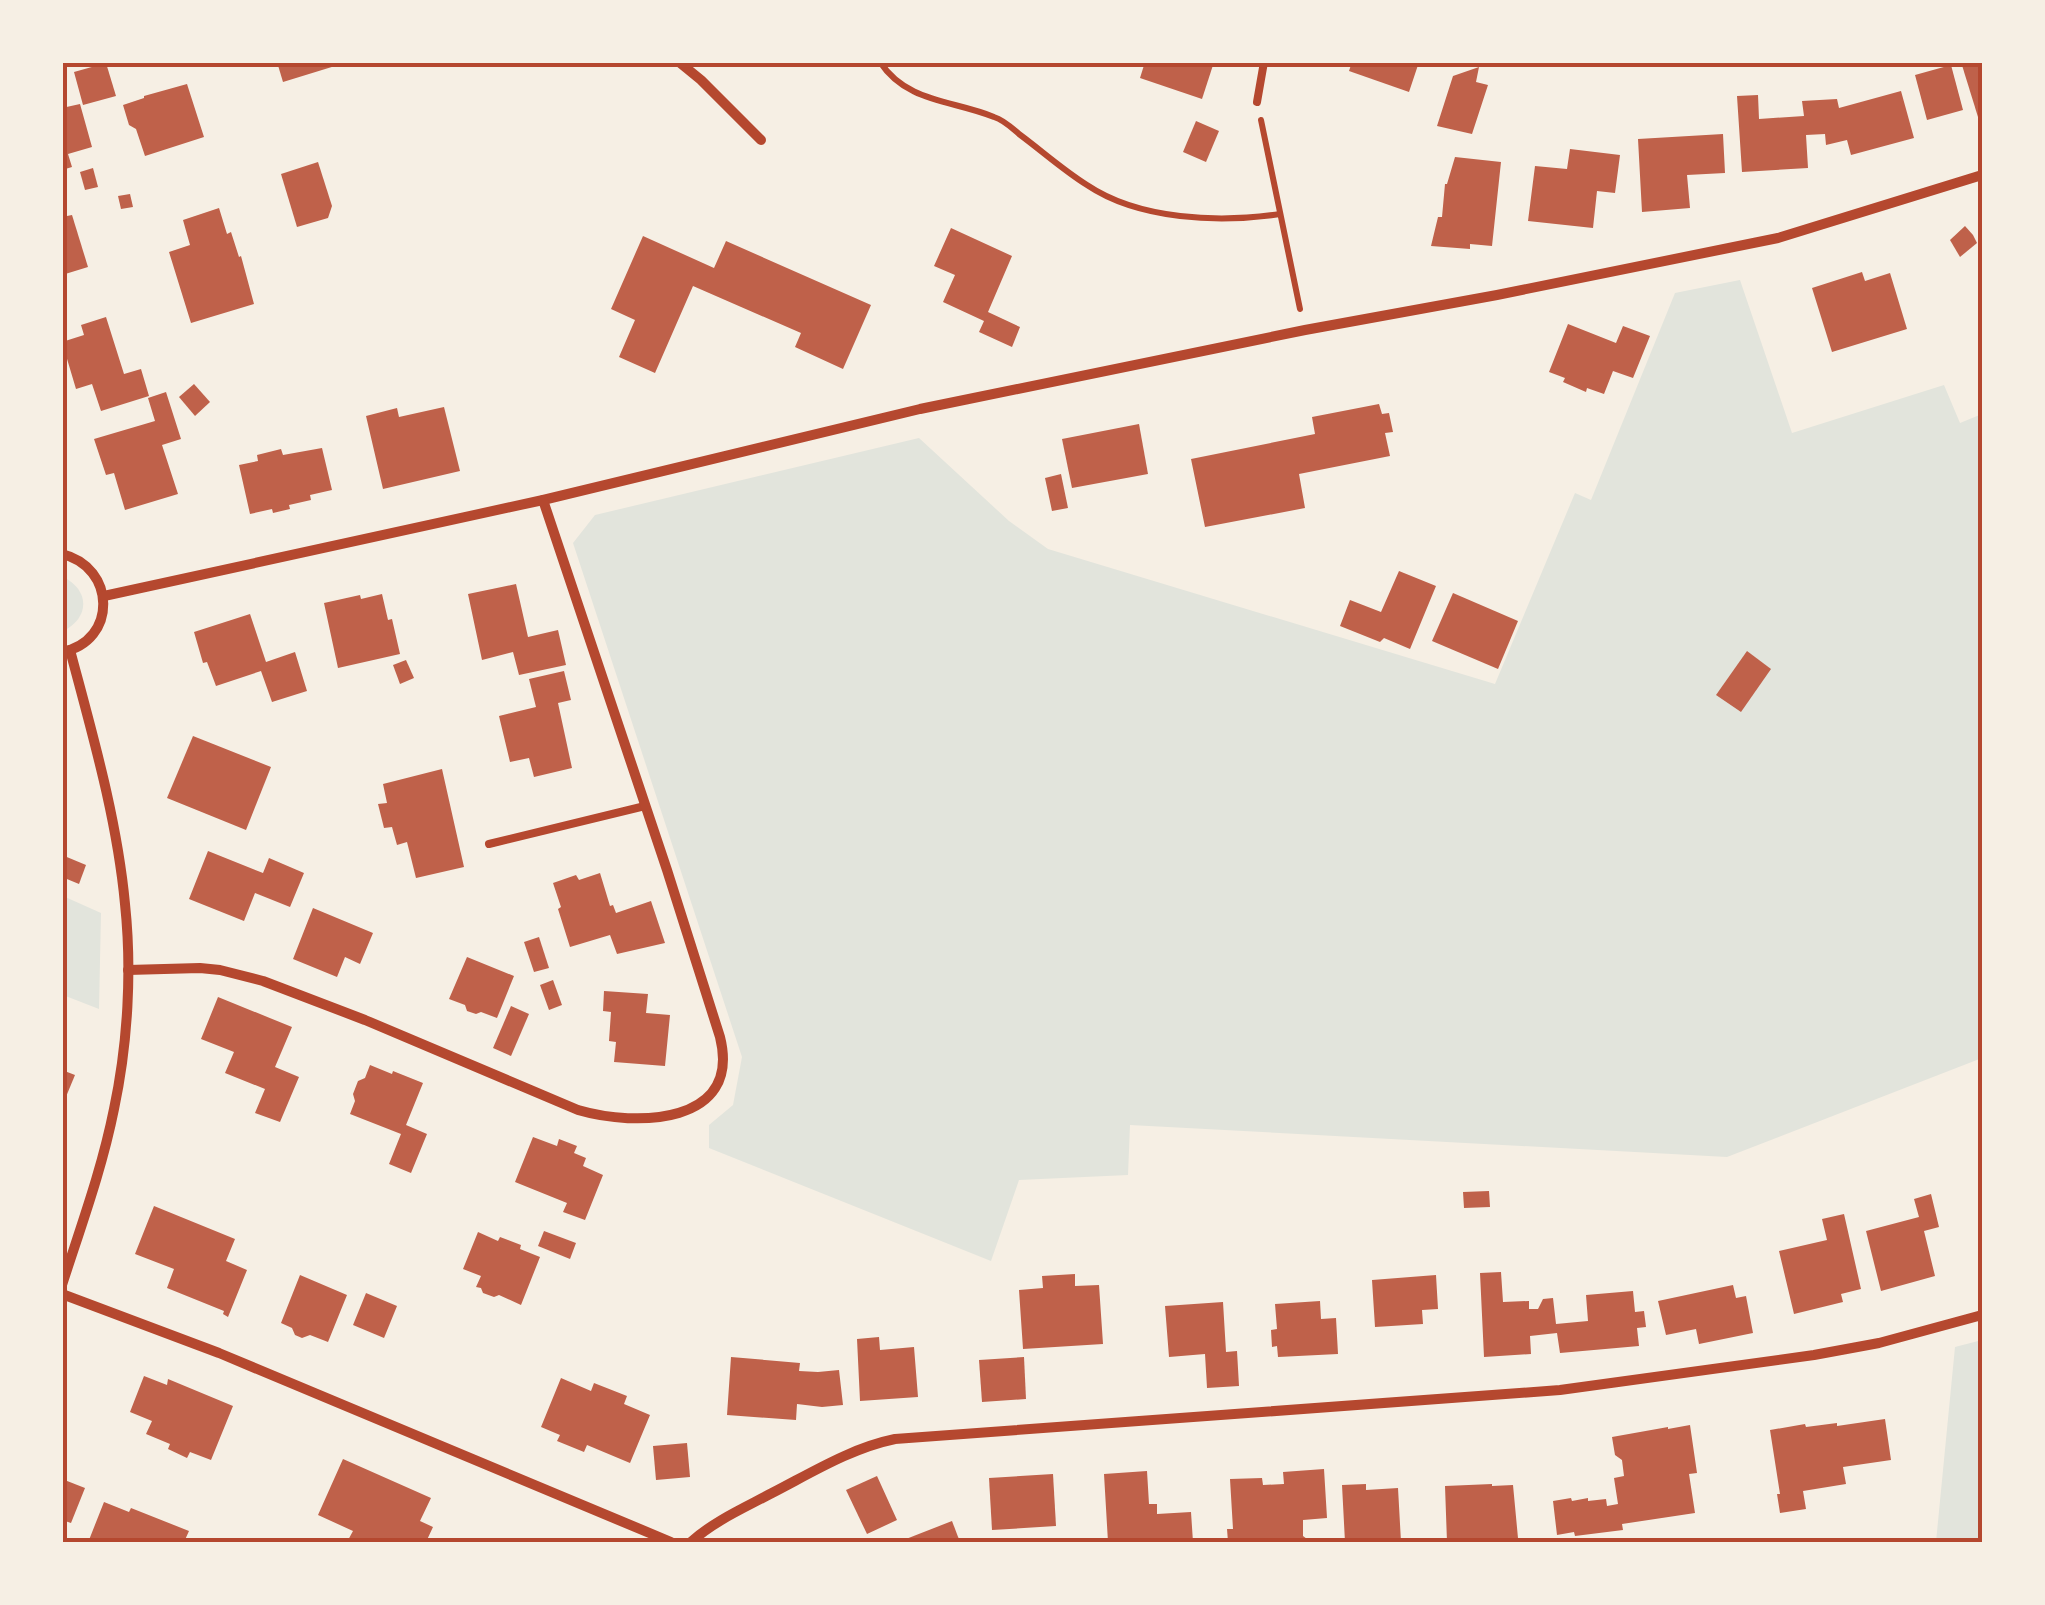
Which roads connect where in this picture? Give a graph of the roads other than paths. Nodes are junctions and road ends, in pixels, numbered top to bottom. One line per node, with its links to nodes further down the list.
1 (679, 62): 4 (street)
2 (1264, 62): 3 (lane)
3 (1257, 102)
4 (761, 140)
5 (1982, 175): 6 (street)
6 (543, 500): 8 (street); 10 (street)
7 (62, 554): 8 (street)
8 (104, 596): 9 (street)
9 (66, 651): 12 (street)
10 (645, 806): 11 (lane); 12 (street)
11 (489, 844)
12 (128, 970): 13 (street)
13 (62, 1284)
14 (62, 1294): 16 (street)
15 (1982, 1315): 17 (street)
16 (671, 1542)
17 (690, 1542)

